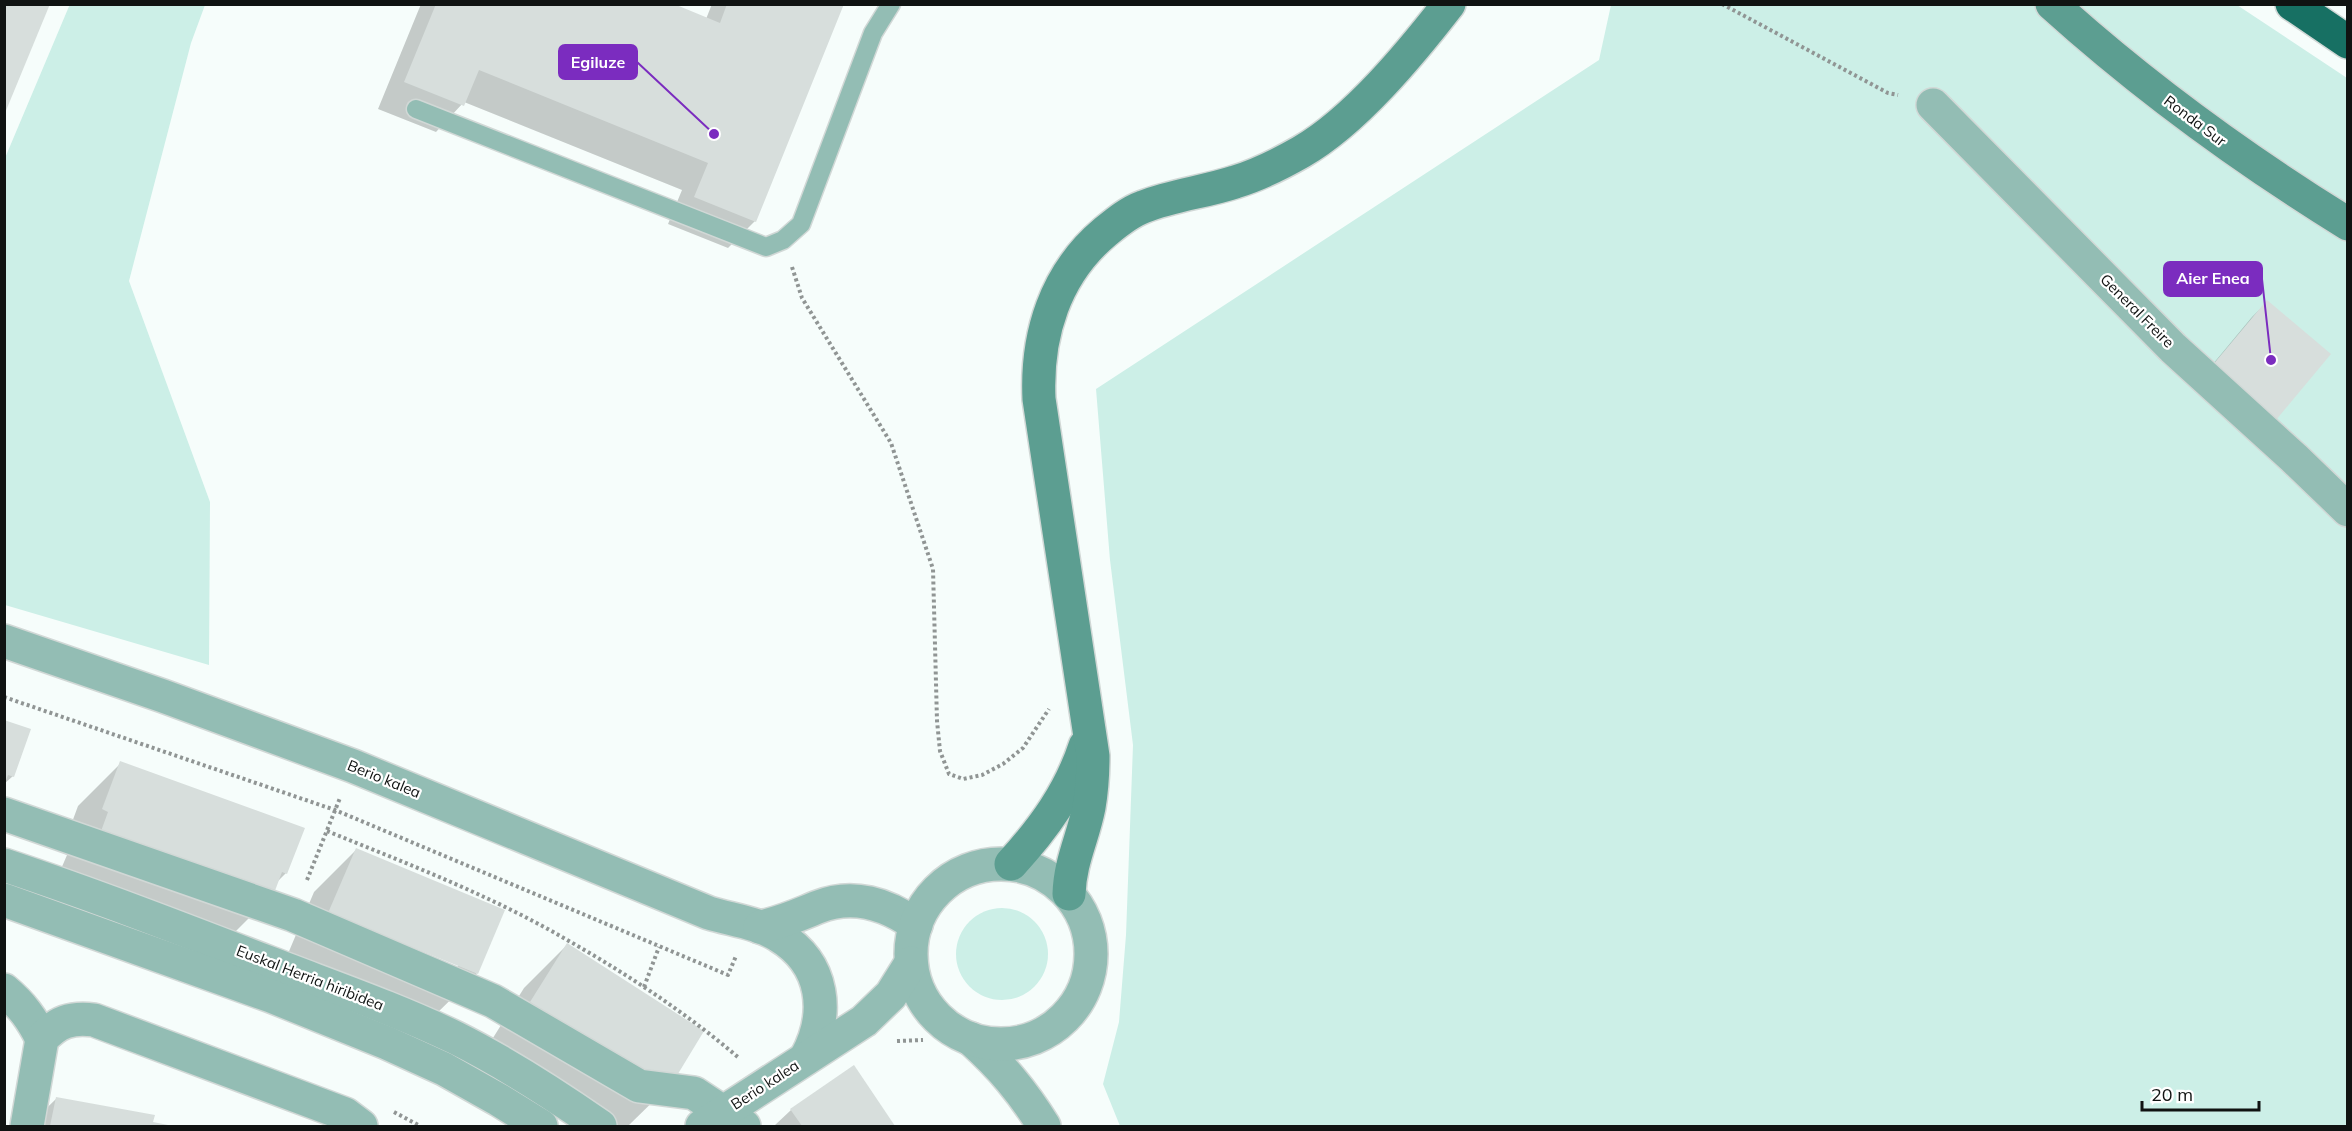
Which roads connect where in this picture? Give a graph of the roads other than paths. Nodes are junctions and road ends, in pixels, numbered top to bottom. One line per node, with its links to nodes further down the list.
1 (891, 4): 7 (lane)
2 (1449, 4): 11 (main road)
3 (2052, 4): 8 (main road, Ronda Sur)
4 (2292, 4): 5 (highway)
5 (2348, 42)
6 (1933, 105): 9 (street, General Freire)
7 (416, 109)
8 (2348, 224)
9 (2348, 510)
10 (4, 641): 18 (street, Berio kalea)
11 (1090, 730): 13 (main road); 15 (main road)
12 (4, 814): 25 (street)
13 (1011, 864): 15 (street); 17 (street)
14 (4, 866): 29 (street, Euskal Herria hiribidea)
15 (1069, 894): 22 (street)
16 (4, 900): 28 (street, Euskal Herria hiribidea)
17 (916, 925): 18 (street, Berio kalea); 19 (street)
18 (750, 937): 24 (street, Berio kalea)
19 (911, 963): 21 (street, Berio kalea); 22 (street)
20 (4, 990): 23 (street)
21 (864, 1021): 22 (street, Berio kalea); 24 (street, Berio kalea)
22 (961, 1033): 30 (street)
23 (42, 1039): 26 (street); 27 (street)
24 (806, 1058): 25 (street, Berio kalea)
25 (720, 1123)
26 (27, 1126)
27 (361, 1126)
28 (541, 1126)
29 (600, 1126)
30 (1044, 1126)

